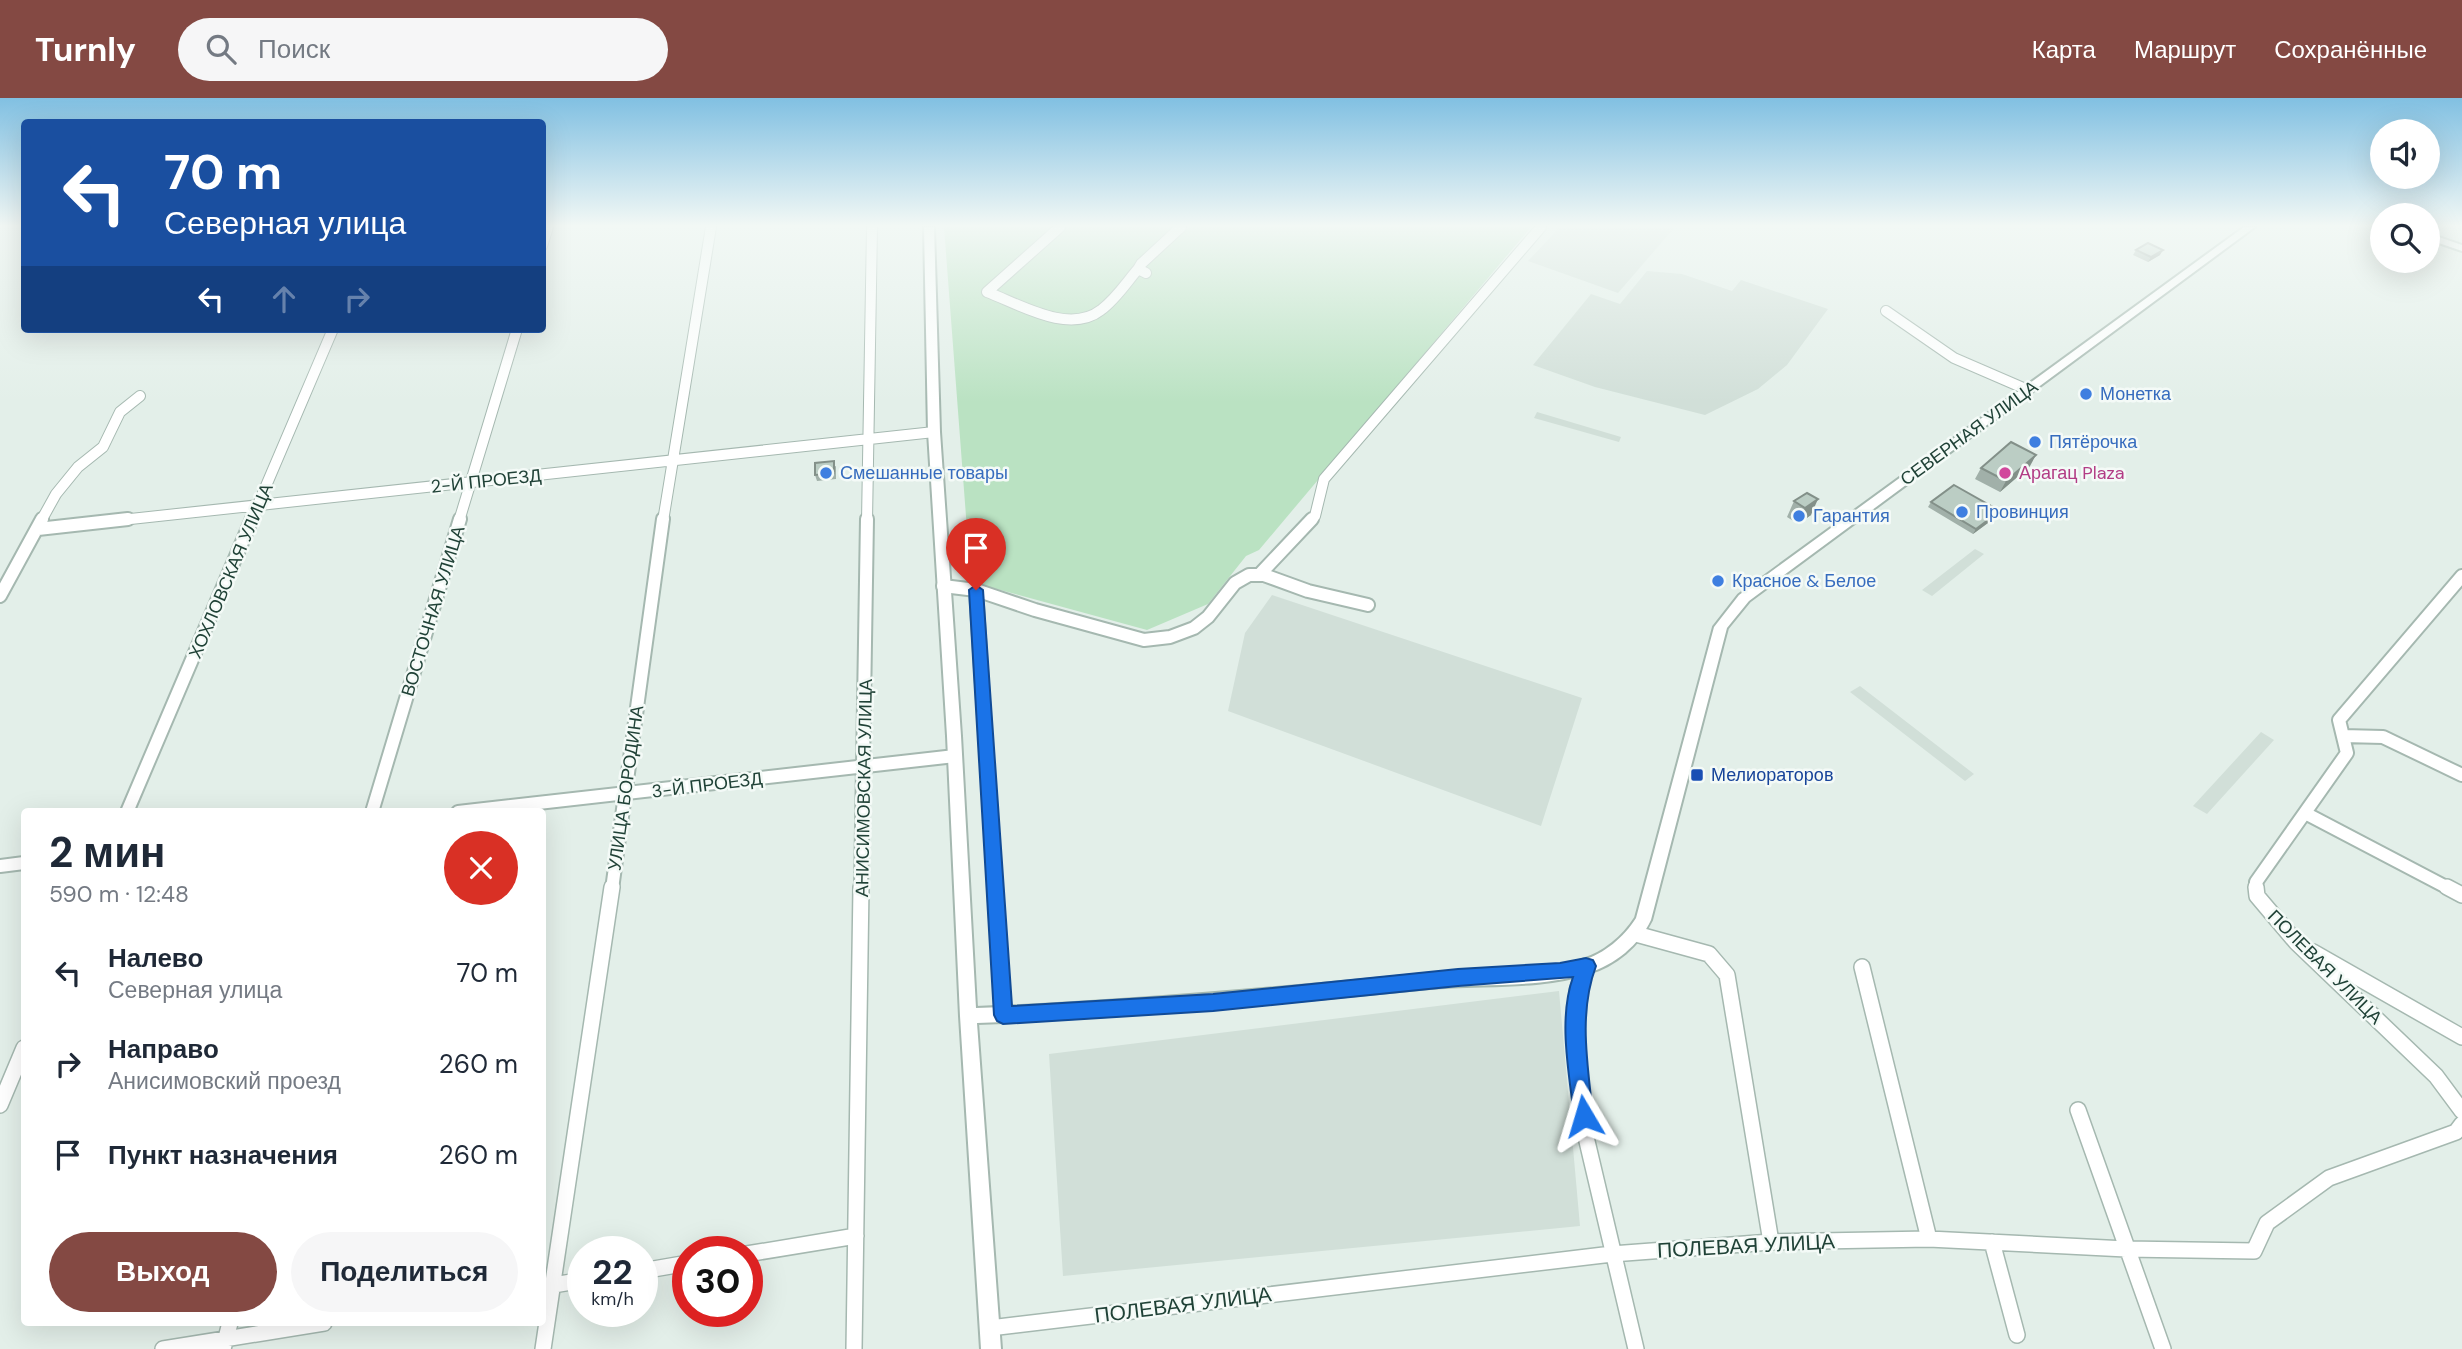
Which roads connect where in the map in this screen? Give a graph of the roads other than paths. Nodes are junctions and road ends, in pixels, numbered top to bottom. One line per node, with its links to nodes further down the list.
1 (701, 285): 15 (street, УЛИЦА БОРОДИНА)
2 (871, 285): 14 (street, АНИСИМОВСКАЯ УЛИЦА)
3 (930, 285): 13 (street)
4 (995, 285): 5 (street)
5 (1126, 285)
6 (1491, 285): 19 (street)
7 (2170, 285): 11 (street, СЕВЕРНАЯ УЛИЦА)
8 (1886, 311): 11 (street)
9 (331, 333): 17 (street, ХОХЛОВСКАЯ УЛИЦА)
10 (516, 333): 16 (street, ВОСТОЧНАЯ УЛИЦА)
11 (2028, 390): 37 (street, СЕВЕРНАЯ УЛИЦА)
12 (140, 396): 18 (street)
13 (934, 432): 14 (street, 2-Й ПРОЕЗД); 21 (street)
14 (870, 439): 15 (street, 2-Й ПРОЕЗД); 27 (street, АНИСИМОВСКАЯ УЛИЦА)
15 (671, 460): 16 (street, 2-Й ПРОЕЗД); 29 (street, УЛИЦА БОРОДИНА)
16 (471, 483): 17 (street, 2-Й ПРОЕЗД); 31 (street, ВОСТОЧНАЯ УЛИЦА)
17 (260, 503): 18 (street, 2-Й ПРОЕЗД); 30 (street, ХОХЛОВСКАЯ УЛИЦА)
18 (38, 529): 23 (street)
19 (1260, 574): 22 (street); 24 (street)
20 (2462, 576): 25 (street, ПОЛЕВАЯ УЛИЦА)
21 (943, 586): 22 (street); 26 (street)
22 (976, 590): 41 (street)
23 (0, 596)
24 (1368, 605)
25 (2343, 736): 28 (street); 33 (street, ПОЛЕВАЯ УЛИЦА)
26 (955, 756): 27 (street, 3-Й ПРОЕЗД); 42 (street)
27 (864, 766): 29 (street, 3-Й ПРОЕЗД); 49 (street, АНИСИМОВСКАЯ УЛИЦА)
28 (2462, 775)
29 (626, 794): 32 (street, 3-Й ПРОЕЗД); 57 (street, УЛИЦА БОРОДИНА)
30 (129, 808)
31 (373, 808)
32 (495, 808)
33 (2305, 813): 36 (street); 38 (street, ПОЛЕВАЯ УЛИЦА)
34 (21, 863): 35 (street)
35 (0, 866)
36 (2462, 895)
37 (1636, 934): 39 (street); 51 (street)
38 (2295, 942): 43 (street); 47 (street, ПОЛЕВАЯ УЛИЦА)
39 (1586, 966): 41 (street); 55 (street)
40 (1862, 967): 50 (street)
41 (1003, 1015): 42 (street)
42 (968, 1016): 60 (street)
43 (2462, 1037)
44 (21, 1055): 45 (street)
45 (0, 1105)
46 (2078, 1110): 53 (street)
47 (2462, 1111)
48 (2462, 1124): 53 (street, ПОЛЕВАЯ УЛИЦА)
49 (856, 1236): 54 (street); 65 (street, АНИСИМОВСКАЯ УЛИЦА)
50 (1929, 1239): 51 (street, ПОЛЕВАЯ УЛИЦА); 52 (street, ПОЛЕВАЯ УЛИЦА)
51 (1771, 1242): 55 (street, ПОЛЕВАЯ УЛИЦА)
52 (1992, 1242): 53 (street, ПОЛЕВАЯ УЛИЦА); 61 (street)
53 (2126, 1249): 68 (street)
54 (763, 1251)
55 (1612, 1254): 60 (street, ПОЛЕВАЯ УЛИЦА); 67 (street)
56 (567, 1283): 57 (street)
57 (547, 1286)
58 (303, 1326): 62 (street)
59 (544, 1326): 64 (street, УЛИЦА БОРОДИНА)
60 (990, 1328): 66 (street)
61 (2017, 1335)
62 (226, 1337): 63 (street)
63 (163, 1349)
64 (543, 1349)
65 (853, 1349)
66 (991, 1349)
67 (1636, 1349)
68 (2164, 1349)

